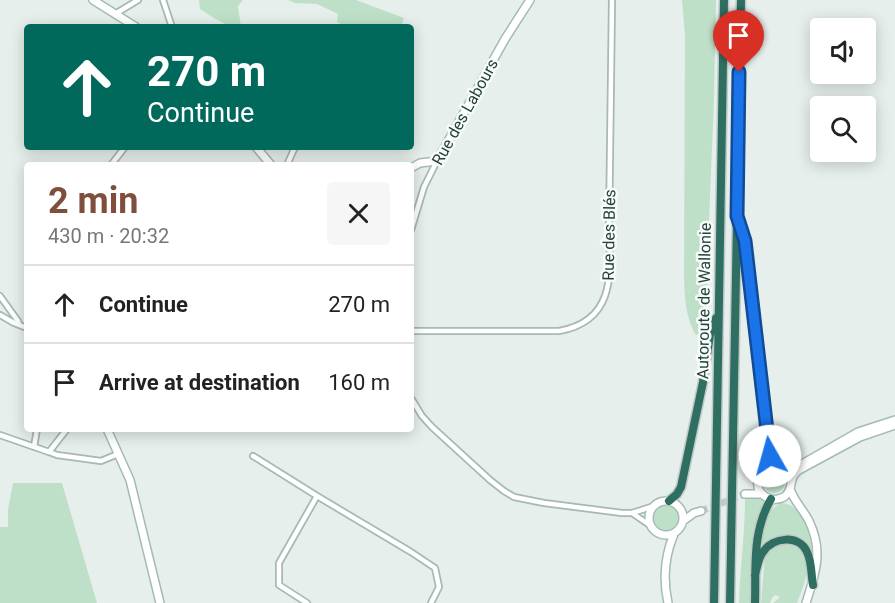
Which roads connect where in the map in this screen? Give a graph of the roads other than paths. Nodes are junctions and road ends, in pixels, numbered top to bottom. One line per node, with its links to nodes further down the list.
1 (93, 0): 8 (street)
2 (138, 0): 8 (street)
3 (163, 0): 10 (street)
4 (530, 0): 13 (street, Rue des Labours)
5 (612, 0): 24 (street, Rue des Blés)
6 (724, 0): 20 (highway, Autoroute de Wallonie)
7 (741, 0): 17 (highway, Autoroute de Wallonie)
8 (115, 14): 9 (street)
9 (131, 24)
10 (171, 24)
11 (123, 150): 14 (street)
12 (258, 150): 15 (street)
13 (438, 161): 16 (street); 18 (street, Rue des Labours)
14 (113, 162)
15 (268, 162)
16 (414, 166)
17 (737, 216): 36 (highway); 61 (highway, Autoroute de Wallonie)
18 (414, 220)
19 (0, 296): 22 (street)
20 (719, 309): 44 (highway); 60 (highway, Autoroute de Wallonie)
21 (0, 315): 22 (street)
22 (19, 324): 23 (street)
23 (24, 326)
24 (414, 331)
25 (414, 403): 48 (street)
26 (895, 420): 37 (street)
27 (895, 425): 38 (street)
28 (36, 432): 32 (street)
29 (65, 432): 33 (street)
30 (108, 432): 34 (street)
31 (0, 435): 32 (street)
32 (34, 447): 33 (street)
33 (50, 452): 34 (street)
34 (118, 454): 56 (street)
35 (253, 456): 42 (street)
36 (776, 466): 37 (street); 39 (street)
37 (786, 470): 38 (street)
38 (791, 479): 40 (street)
39 (758, 484): 41 (street); 41 (street)
40 (790, 489): 43 (street); 45 (street)
41 (762, 494): 43 (street)
42 (318, 496): 57 (street); 58 (street)
43 (775, 499): 45 (street); 54 (highway)
44 (669, 501): 46 (street); 47 (street)
45 (796, 505): 55 (street)
46 (654, 506): 48 (street); 50 (street)
47 (682, 511): 49 (street); 49 (street)
48 (632, 513): 50 (street)
49 (683, 521): 52 (street)
50 (651, 526): 51 (street)
51 (659, 534): 52 (street); 53 (street)
52 (674, 534): 53 (street)
53 (668, 548): 59 (street)
54 (755, 575): 55 (highway); 62 (highway)
55 (813, 585): 63 (street)
56 (160, 603)
57 (307, 603)
58 (431, 603)
59 (668, 603)
60 (714, 603)
61 (730, 603)
62 (755, 603)
63 (806, 603)

